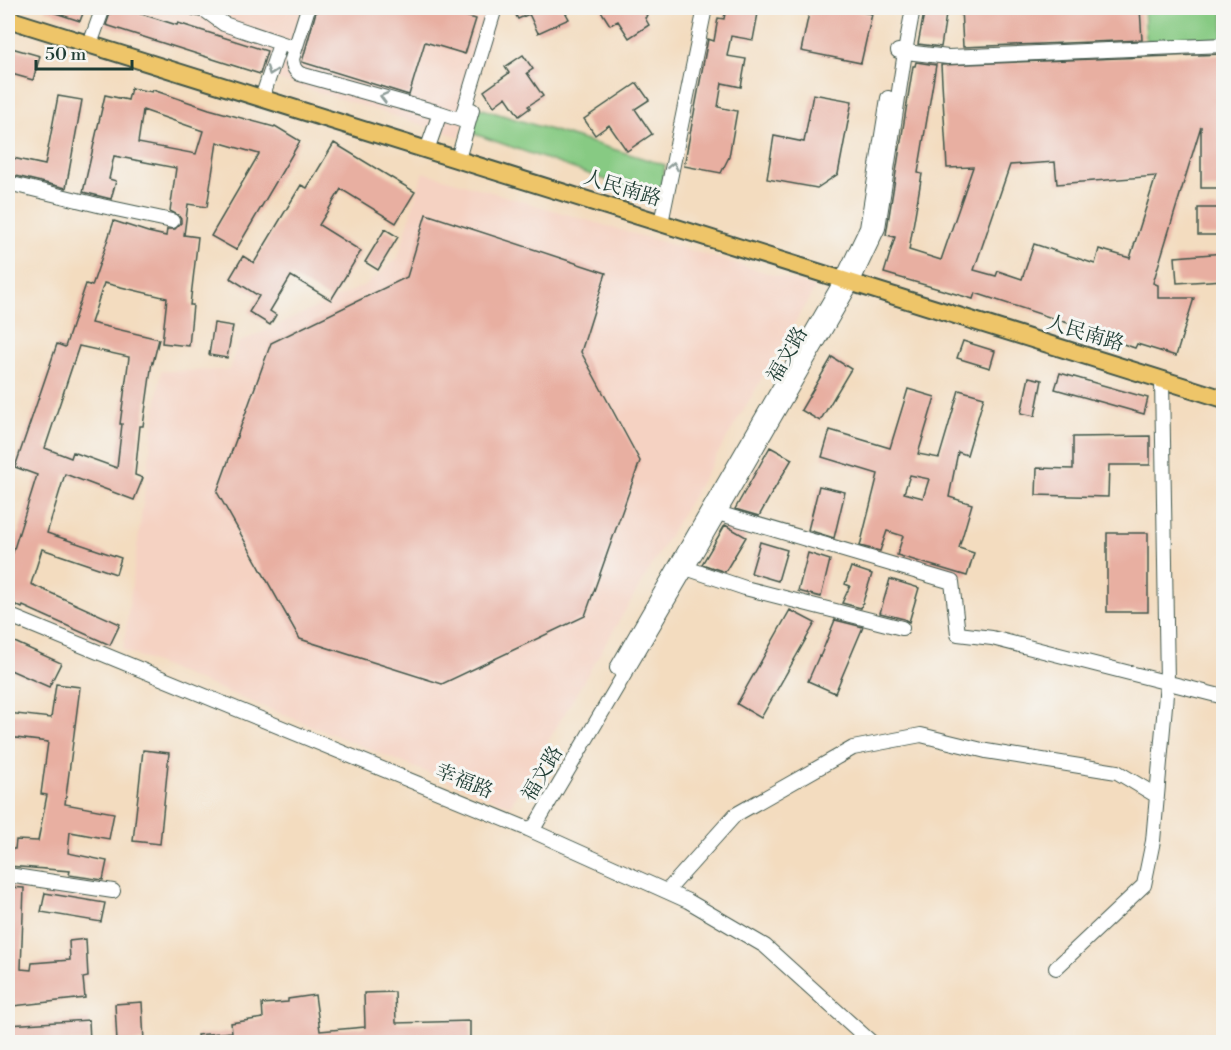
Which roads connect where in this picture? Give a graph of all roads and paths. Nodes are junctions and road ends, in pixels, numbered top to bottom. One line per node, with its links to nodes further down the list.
1 (103, 8): 10 (street)
2 (194, 8): 11 (street)
3 (308, 8): 13 (street)
4 (495, 8): 16 (street)
5 (503, 8): 18 (street)
6 (705, 8): 21 (street, one-way to 6)
7 (905, 8): 14 (street, 福文路)
8 (913, 8): 14 (street, 福文路)
9 (8, 18): 10 (main road, 人民南路)
10 (90, 44): 15 (main road, 人民南路)
11 (280, 44): 13 (street); 15 (street, one-way to 15)
12 (1224, 45): 14 (street)
13 (296, 48): 16 (street, one-way to 13)
14 (900, 52): 22 (street, 福文路)
15 (262, 98): 17 (main road, 人民南路)
16 (440, 113): 17 (street)
17 (427, 150): 18 (main road, 人民南路)
18 (458, 159): 21 (main road, 人民南路)
19 (8, 183): 20 (street)
20 (172, 221)
21 (661, 223): 22 (main road, 人民南路)
22 (847, 281): 23 (main road, 人民南路); 25 (street, 福文路)
23 (1162, 380): 24 (main road, 人民南路); 29 (street)
24 (1224, 399)
25 (714, 512): 26 (street, 福文路); 29 (street)
26 (682, 567): 28 (street); 32 (street, 福文路)
27 (8, 615): 32 (street, 幸福路)
28 (902, 628)
29 (1167, 683): 30 (street); 31 (street)
30 (1224, 697)
31 (1157, 796): 35 (street); 36 (street)
32 (528, 829): 35 (street, 幸福路)
33 (8, 875): 34 (street)
34 (113, 891)
35 (667, 891): 37 (street, 幸福路)
36 (1056, 968)
37 (871, 1042)

